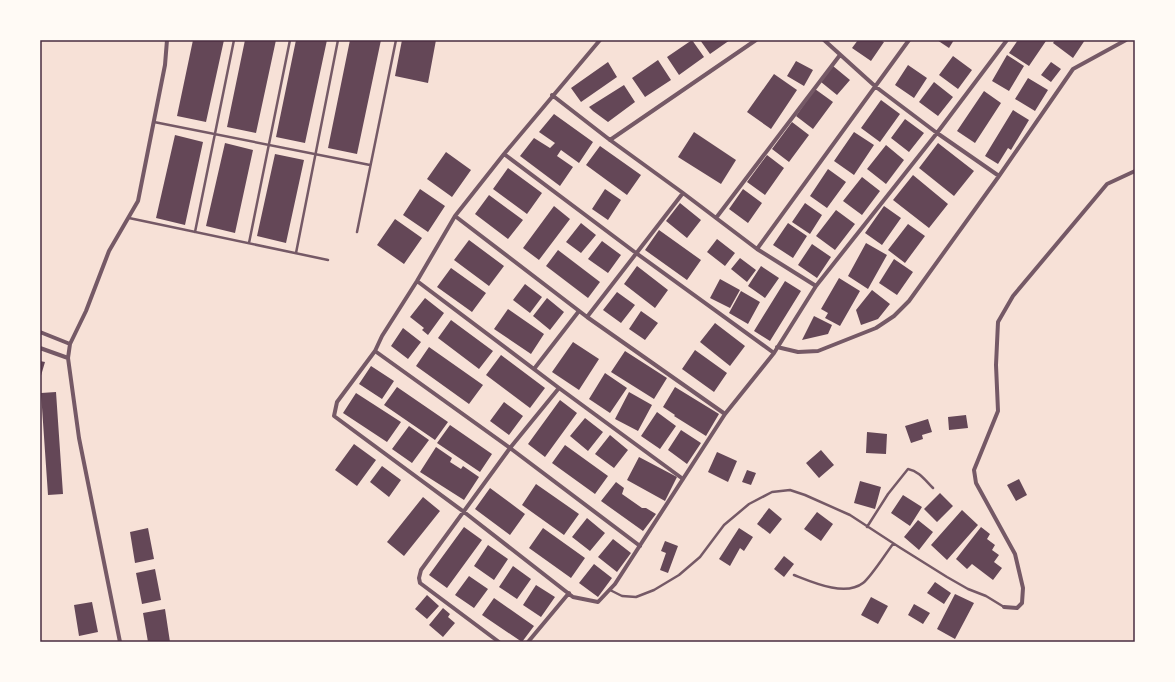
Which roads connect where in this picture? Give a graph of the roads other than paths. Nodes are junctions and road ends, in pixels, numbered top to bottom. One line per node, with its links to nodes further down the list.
1 (166, 40): 15 (street)
2 (234, 40): 17 (lane)
3 (290, 40): 19 (lane)
4 (338, 40): 21 (lane)
5 (396, 40): 22 (lane)
6 (600, 40): 14 (street)
7 (756, 40): 18 (street)
8 (824, 40): 12 (street)
9 (909, 40): 13 (street)
10 (1007, 40): 16 (street)
11 (1122, 41): 24 (street)
12 (840, 55): 13 (street); 28 (street)
13 (876, 87): 16 (street); 32 (street)
14 (552, 95): 18 (street); 20 (street)
15 (154, 122): 17 (lane); 27 (street)
16 (937, 133): 24 (street); 37 (street)
17 (215, 135): 19 (lane); 29 (lane)
18 (610, 140): 25 (street)
19 (268, 146): 21 (lane); 31 (lane)
20 (504, 154): 26 (street); 34 (street)
21 (315, 155): 22 (lane); 33 (lane)
22 (370, 165): 30 (lane)
23 (1135, 171): 60 (street)
24 (999, 176): 42 (street)
25 (683, 193): 28 (street); 34 (street)
26 (455, 216): 36 (street); 38 (street)
27 (128, 218): 29 (lane); 41 (street)
28 (716, 218): 32 (street)
29 (195, 232): 31 (lane)
30 (357, 232)
31 (249, 243): 33 (lane)
32 (757, 249): 37 (street)
33 (296, 253): 35 (lane)
34 (636, 253): 39 (street); 45 (street)
35 (328, 260)
36 (417, 281): 44 (street); 47 (street)
37 (816, 286): 42 (street)
38 (579, 310): 39 (street); 47 (street)
39 (587, 317): 49 (street)
40 (40, 332): 41 (street)
41 (70, 344): 46 (street)
42 (777, 347): 45 (street)
43 (40, 348): 46 (street)
44 (375, 351): 50 (street); 53 (street)
45 (774, 353): 49 (street)
46 (68, 358): 61 (street)
47 (534, 369): 48 (street)
48 (559, 388): 50 (street); 51 (street)
49 (724, 414): 51 (street)
50 (510, 448): 53 (street); 56 (street)
51 (683, 479): 56 (street)
52 (933, 488): 54 (lane)
53 (464, 512): 59 (street); 62 (street)
54 (867, 527): 55 (lane); 58 (lane)
55 (893, 544): 57 (lane); 60 (lane)
56 (640, 546): 58 (street)
57 (794, 575)
58 (610, 590): 59 (street)
59 (569, 593): 63 (street)
60 (1004, 608)
61 (120, 642)
62 (499, 642)
63 (528, 642)

